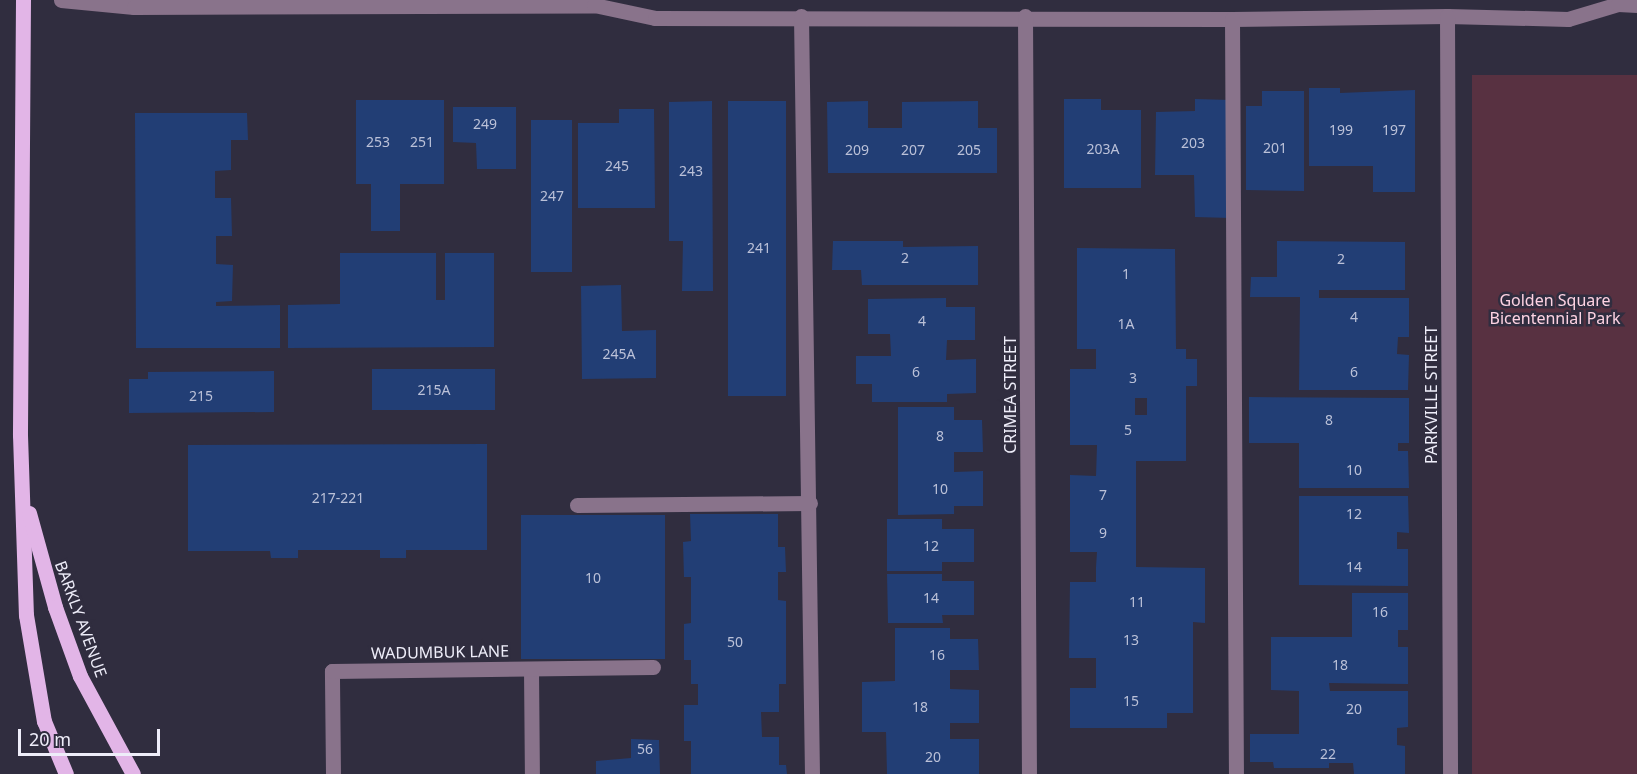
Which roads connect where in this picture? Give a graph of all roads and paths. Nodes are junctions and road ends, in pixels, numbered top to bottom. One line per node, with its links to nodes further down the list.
1 (23, 0): 10 (main road, BARKLY AVENUE)
2 (61, 0): 5 (street)
3 (1175, 0): 7 (street)
4 (1637, 5): 8 (street)
5 (801, 15): 6 (street); 11 (street)
6 (1024, 16): 7 (street); 20 (street, CRIMEA STREET)
7 (1176, 16): 9 (street)
8 (1447, 16): 9 (street); 22 (street, PARKVILLE STREET)
9 (1232, 19): 21 (street)
10 (20, 466): 15 (main road, BARKLY AVENUE); 16 (main road, BARKLY AVENUE)
11 (810, 503): 12 (street); 19 (street)
12 (577, 505)
13 (652, 668): 14 (street, WADUMBUK LANE)
14 (531, 669): 17 (street, WADUMBUK LANE); 18 (street)
15 (66, 774)
16 (133, 774)
17 (333, 774)
18 (532, 774)
19 (812, 774)
20 (1029, 774)
21 (1236, 774)
22 (1450, 774)

